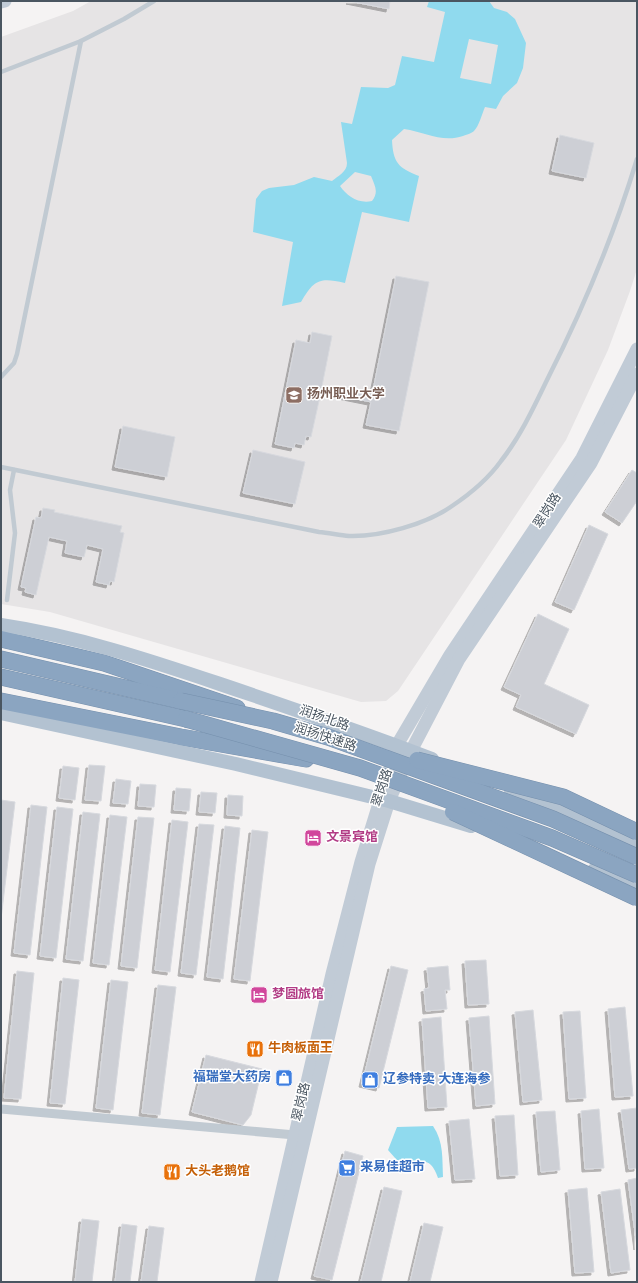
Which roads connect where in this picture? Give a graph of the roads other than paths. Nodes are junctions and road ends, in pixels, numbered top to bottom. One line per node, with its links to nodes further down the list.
1 (5, 1): 3 (main road)
2 (154, 1): 4 (lane)
3 (1, 2)
4 (81, 41): 5 (lane); 9 (lane)
5 (1, 72)
6 (637, 159): 11 (lane)
7 (637, 349): 21 (main road, 翠岗路)
8 (637, 374): 22 (main road, 翠岗路)
9 (1, 377)
10 (1, 467): 11 (lane)
11 (14, 470): 12 (lane)
12 (7, 600)
13 (1, 625): 21 (main road, 润扬北路)
14 (1, 639): 17 (highway)
15 (1, 659): 17 (highway, 润扬快速路)
16 (1, 677): 23 (highway, 润扬快速路, bridge)
17 (183, 695): 20 (highway, 润扬快速路, bridge)
18 (1, 701): 23 (highway, bridge)
19 (1, 713): 24 (main road)
20 (328, 737): 25 (highway, bridge); 27 (highway, 润扬快速路, bridge)
21 (397, 746): 22 (main road, 润扬北路); 24 (main road, 翠岗路)
22 (411, 751): 24 (main road, 翠岗路); 26 (main road, 润扬北路)
23 (360, 768): 28 (highway, 润扬快速路, bridge); 30 (highway, bridge)
24 (384, 800): 29 (main road); 32 (main road, 翠岗路); 34 (main road, 翠岗路)
25 (637, 832)
26 (637, 844)
27 (637, 857)
28 (637, 875)
29 (637, 888)
30 (637, 898)
31 (1, 1109): 32 (street)
32 (295, 1135): 33 (main road, 翠岗路)
33 (262, 1282)
34 (271, 1282)

